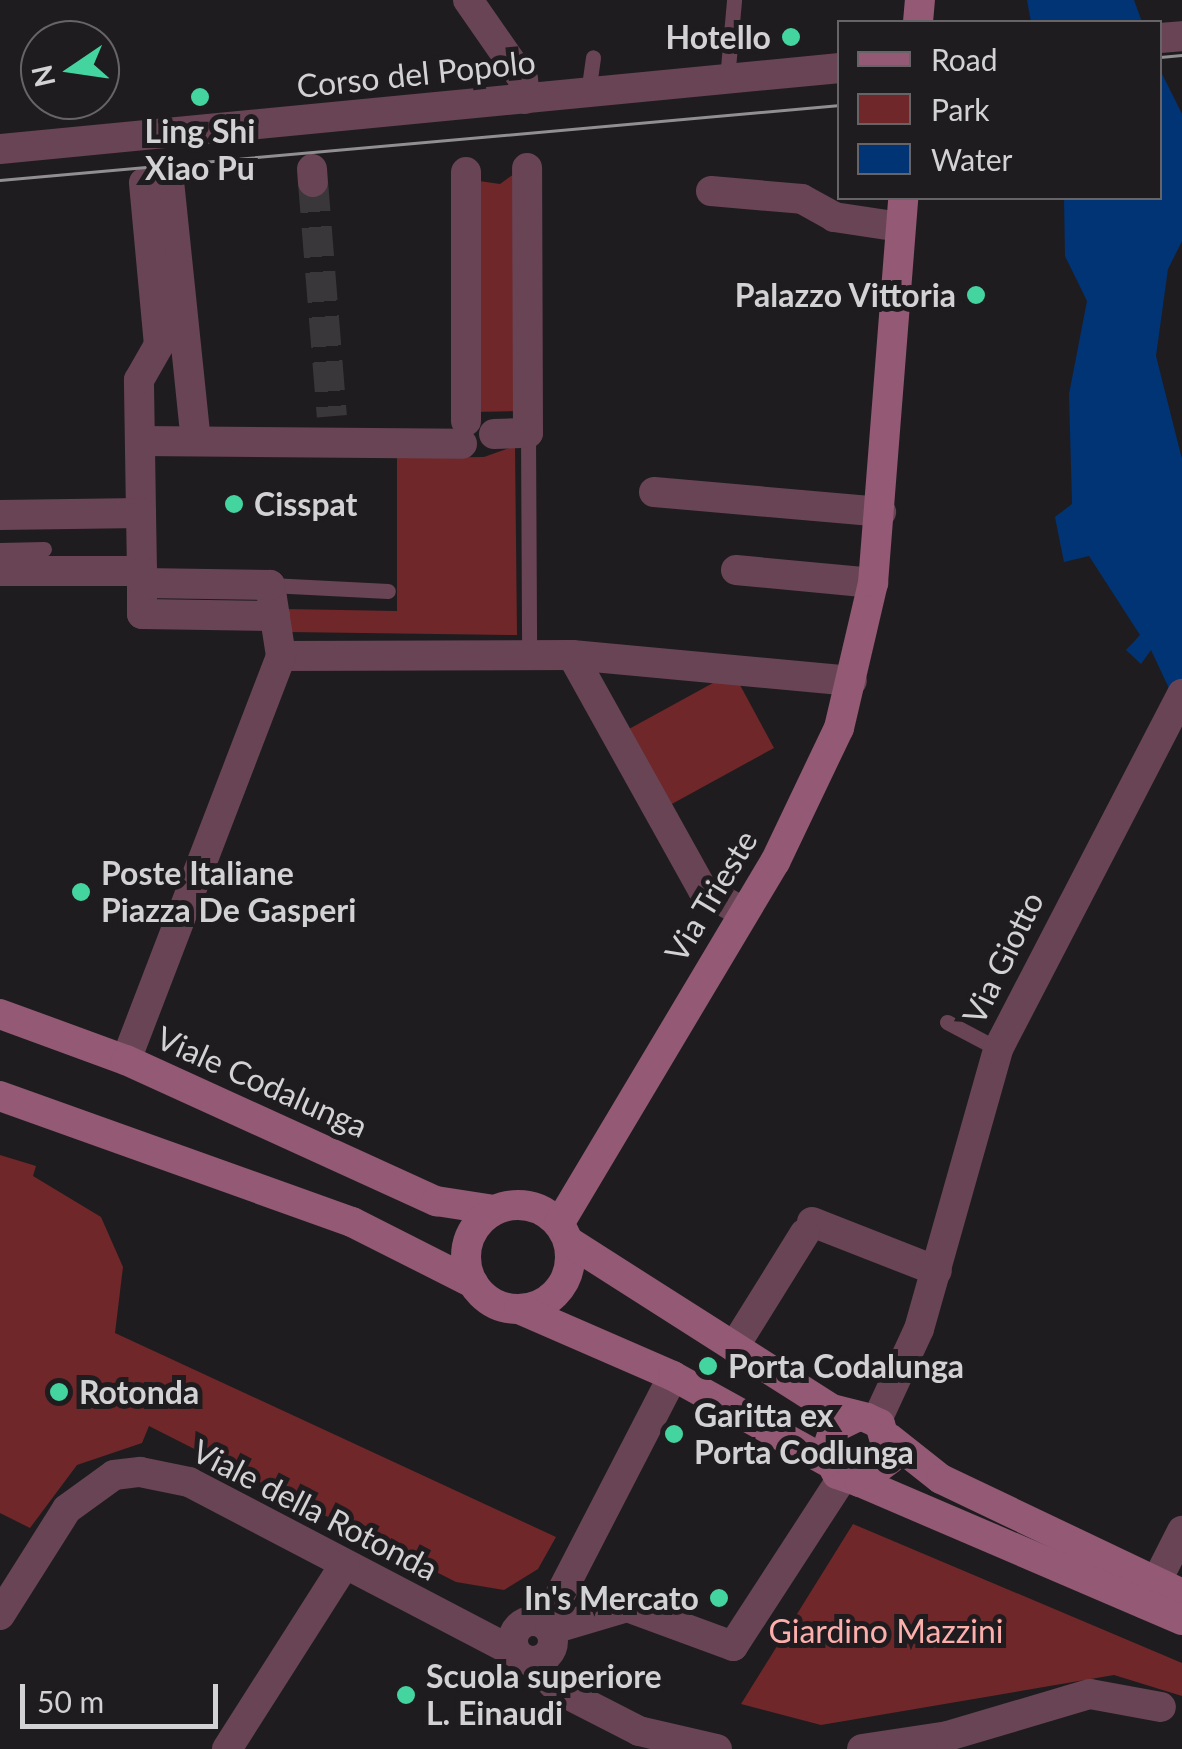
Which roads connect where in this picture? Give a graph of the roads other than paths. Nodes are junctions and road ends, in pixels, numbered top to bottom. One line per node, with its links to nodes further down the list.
1 (468, 0): 7 (street)
2 (734, 0): 5 (lane)
3 (593, 57): 6 (lane)
4 (837, 68): 5 (street, Corso del Popolo)
5 (727, 79): 6 (street, Corso del Popolo)
6 (588, 93): 7 (street, Corso del Popolo)
7 (525, 98): 8 (street, Corso del Popolo)
8 (0, 150)
9 (527, 168): 14 (street)
10 (466, 172): 13 (street)
11 (711, 191): 12 (street, Via Trieste)
12 (901, 212): 18 (street, Via Trieste)
13 (464, 432): 14 (street); 16 (street)
14 (528, 432): 34 (lane)
15 (141, 441): 16 (street); 16 (street); 19 (street)
16 (196, 441)
17 (654, 492): 18 (street)
18 (881, 512): 28 (street, Via Trieste)
19 (141, 513): 20 (street); 27 (street)
20 (0, 515)
21 (0, 528): 22 (lane)
22 (44, 528)
23 (0, 550): 24 (lane)
24 (44, 550)
25 (736, 570): 28 (street)
26 (0, 571): 27 (street)
27 (142, 577): 29 (street); 31 (street)
28 (874, 583): 35 (street, Via Trieste)
29 (270, 584): 30 (lane); 31 (street)
30 (388, 591)
31 (276, 616): 33 (street)
32 (572, 655): 34 (street); 35 (street); 37 (street)
33 (281, 656): 34 (street); 41 (street)
34 (529, 656)
35 (852, 681): 37 (street, Via Trieste)
36 (1176, 703): 40 (street, Via Giotto)
37 (743, 912): 44 (street, Via Trieste)
38 (0, 1014): 41 (street, Viale Codalunga)
39 (947, 1022): 40 (lane)
40 (998, 1050): 45 (street, Via Giotto)
41 (126, 1060): 43 (street, Viale Codalunga)
42 (0, 1096): 46 (street)
43 (494, 1210): 44 (street); 46 (street)
44 (563, 1232): 47 (street); 48 (street)
45 (937, 1271): 48 (street); 50 (street, Via Giotto)
46 (473, 1283): 47 (street)
47 (519, 1309): 49 (street)
48 (734, 1347): 50 (street)
49 (673, 1376): 51 (street); 57 (street)
50 (874, 1426): 51 (street); 51 (street); 54 (street)
51 (843, 1474): 54 (street); 57 (street)
52 (1182, 1531): 54 (street)
53 (344, 1564): 55 (street, Viale della Rotonda); 57 (street, Viale della Rotonda); 61 (street)
54 (1161, 1593): 56 (street)
55 (0, 1615)
56 (1182, 1620)
57 (535, 1641): 60 (street, Viale della Rotonda)
58 (1162, 1708): 59 (street)
59 (948, 1742): 63 (street)
60 (671, 1746): 62 (street, Viale della Rotonda)
61 (227, 1749)
62 (717, 1749)
63 (862, 1749)

